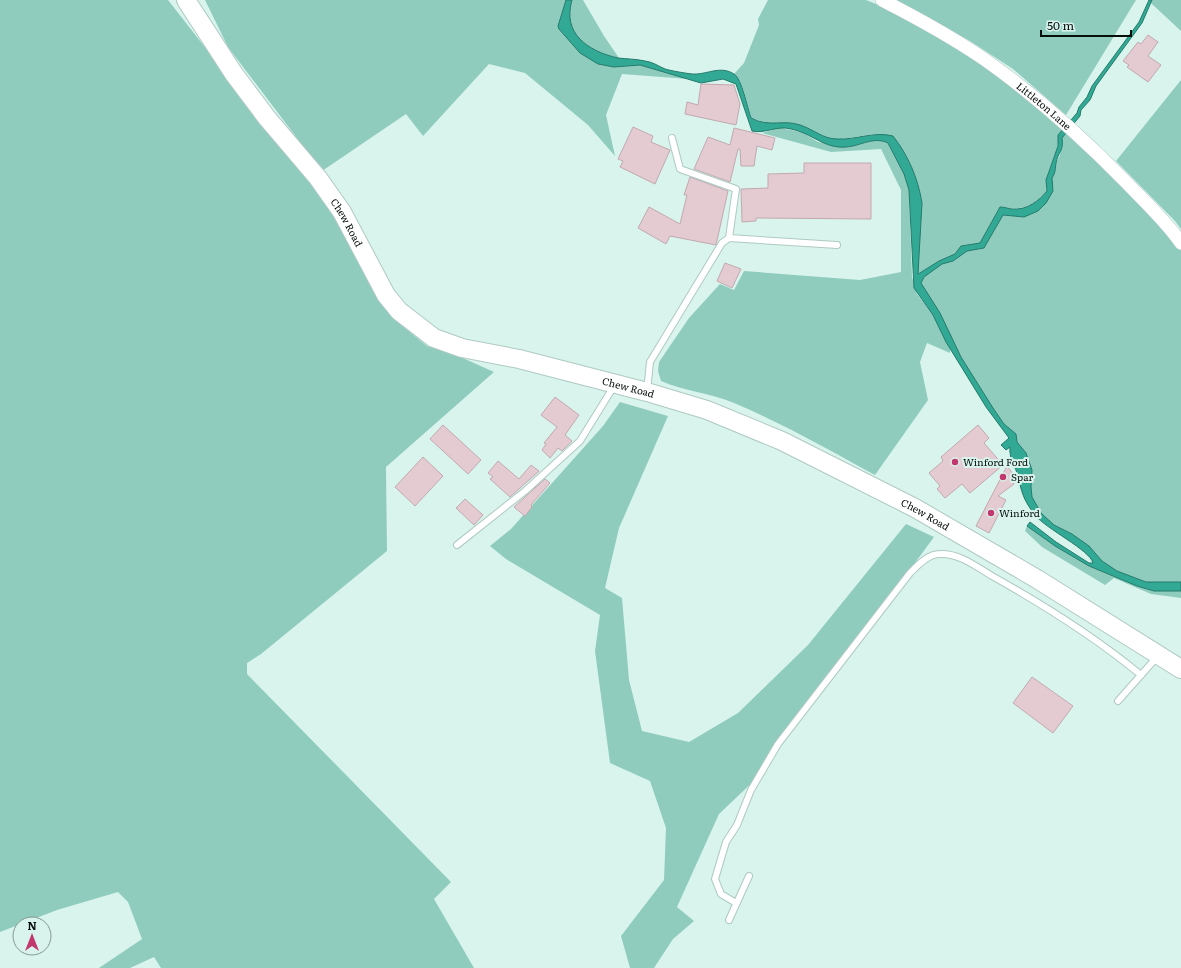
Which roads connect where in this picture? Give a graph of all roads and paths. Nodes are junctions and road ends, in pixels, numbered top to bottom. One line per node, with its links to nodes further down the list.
1 (186, 0): 7 (main road, Chew Road)
2 (882, 0): 5 (street, Littleton Lane)
3 (672, 138): 4 (lane)
4 (729, 238): 6 (lane); 8 (lane)
5 (1181, 243)
6 (837, 245)
7 (614, 384): 8 (main road, Chew Road); 9 (lane)
8 (647, 392): 10 (main road, Chew Road)
9 (457, 545)
10 (1160, 654): 11 (main road, Chew Road); 12 (lane)
11 (1181, 669)
12 (1141, 675): 13 (lane); 15 (lane)
13 (1118, 701)
14 (749, 876): 15 (lane)
15 (736, 904): 16 (lane)
16 (729, 920)

